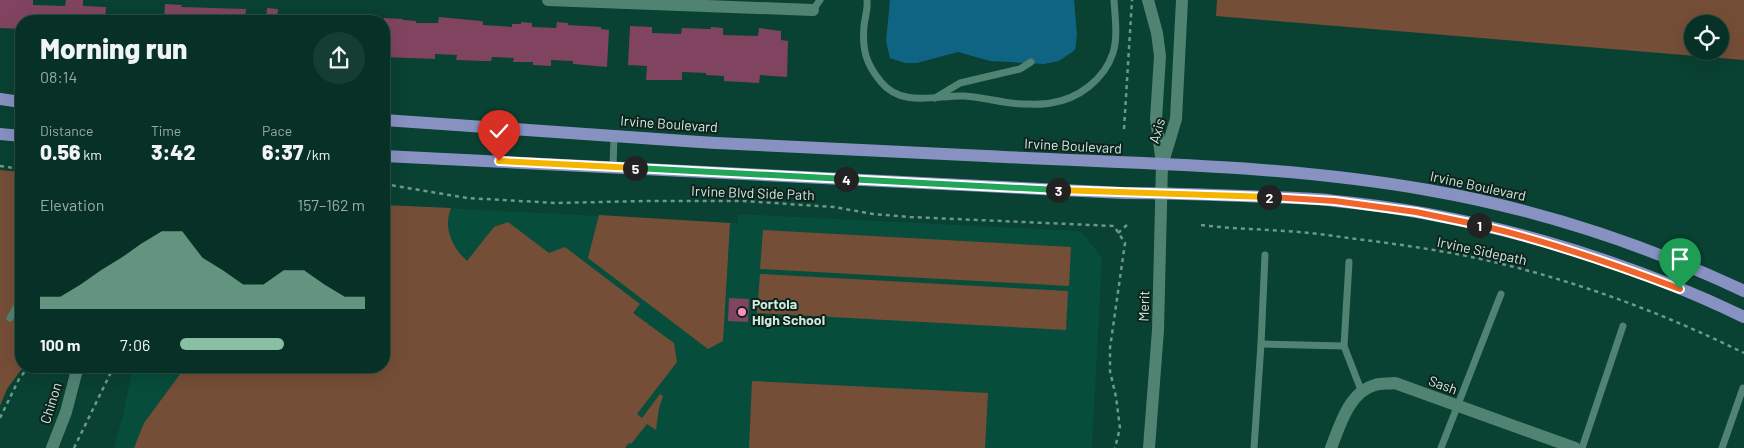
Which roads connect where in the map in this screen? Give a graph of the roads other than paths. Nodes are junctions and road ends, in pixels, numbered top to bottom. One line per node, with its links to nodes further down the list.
1 (548, 0): 2 (street)
2 (567, 0): 7 (street)
3 (867, 0): 9 (lane)
4 (1114, 0): 9 (lane)
5 (1148, 0): 17 (street, Axis)
6 (1182, 0): 17 (street, Axis)
7 (817, 5)
8 (1031, 62): 9 (lane)
9 (935, 98)
10 (0, 100): 11 (main road)
11 (15, 101)
12 (390, 120): 15 (main road, Irvine Boulevard)
13 (0, 134): 14 (main road)
14 (15, 135)
15 (614, 136): 17 (main road, Irvine Boulevard); 18 (lane)
16 (390, 156): 18 (main road)
17 (1162, 164): 19 (street, Merit); 22 (main road, Irvine Boulevard)
18 (613, 167): 19 (main road)
19 (1161, 193): 25 (main road); 35 (street, Merit)
20 (1264, 255): 28 (lane)
21 (1349, 262): 29 (lane)
22 (1744, 291)
23 (1501, 294): 33 (lane)
24 (15, 309): 26 (lane)
25 (1744, 317)
26 (10, 318)
27 (1623, 326): 40 (lane)
28 (1261, 344): 29 (lane); 36 (lane)
29 (1344, 346): 32 (lane)
30 (76, 373): 34 (street, Chinon)
31 (1743, 388): 41 (lane)
32 (1361, 390): 33 (street, Sash); 37 (street)
33 (1457, 406): 38 (lane); 39 (street, Sash)
34 (52, 448)
35 (1149, 448)
36 (1254, 448)
37 (1331, 448)
38 (1441, 448)
39 (1575, 448)
40 (1582, 448)
41 (1722, 448)

